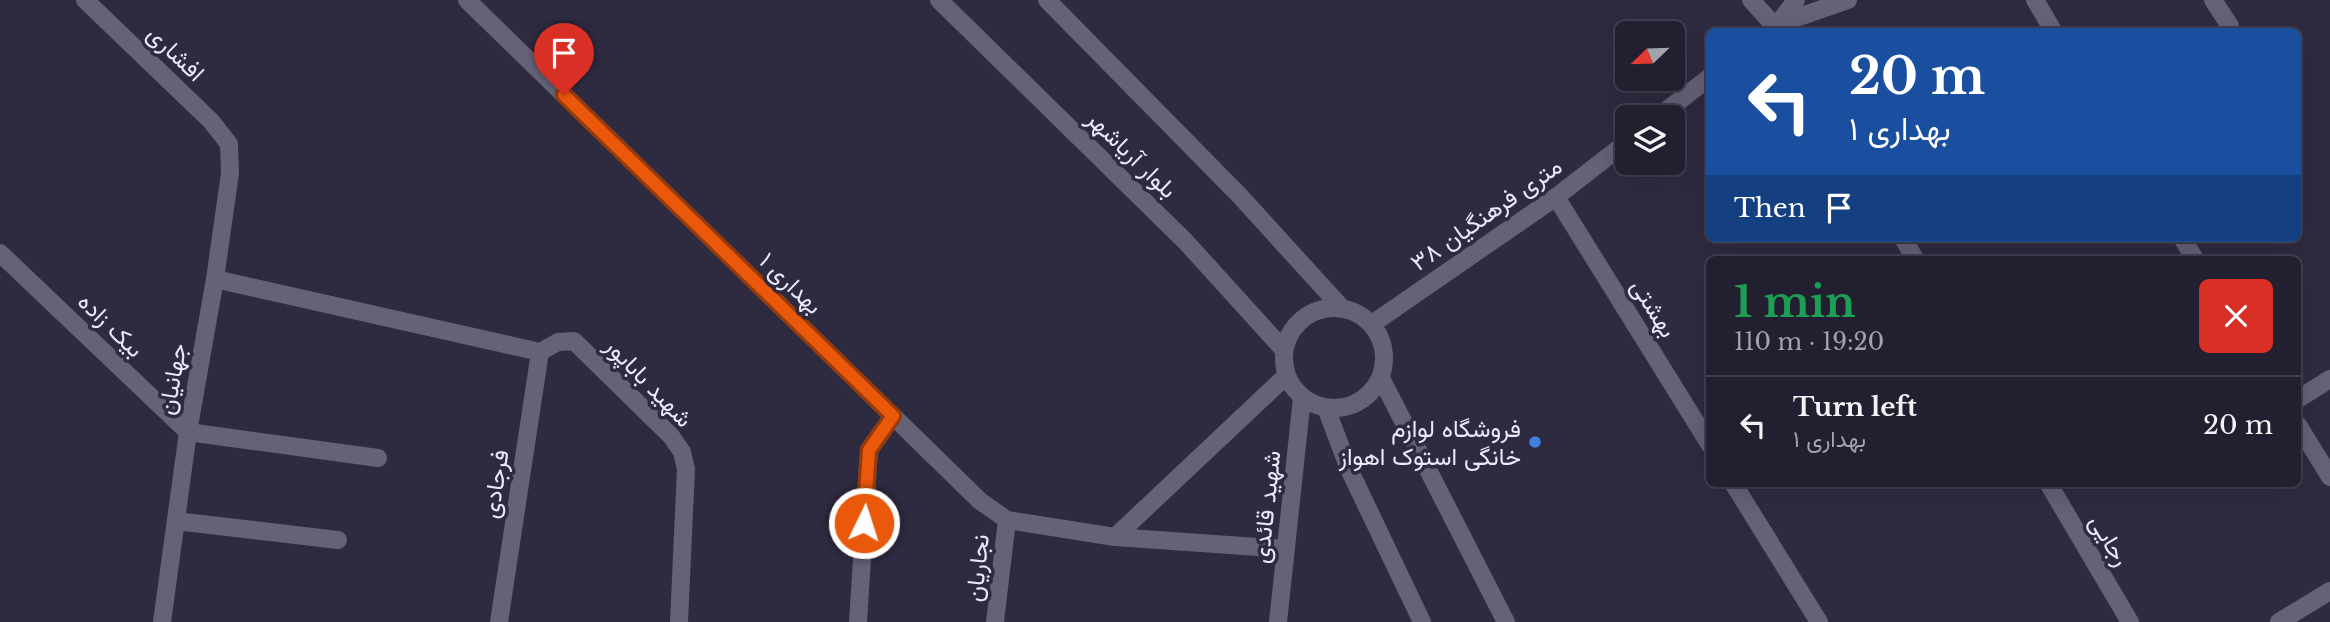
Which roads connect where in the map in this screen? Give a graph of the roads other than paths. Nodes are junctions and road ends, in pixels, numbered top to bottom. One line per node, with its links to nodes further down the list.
1 (85, 0): 17 (street, افشاری)
2 (467, 0): 32 (street, بهداری ۱)
3 (939, 0): 24 (street, بلوار آریاشهر)
4 (1046, 0): 22 (street, بلوار آریاشهر)
5 (1751, 0): 11 (street)
6 (1796, 0): 12 (street)
7 (1849, 0): 13 (street)
8 (2035, 0): 14 (street)
9 (2213, 0): 10 (street)
10 (2230, 26)
11 (1774, 28)
12 (1776, 28)
13 (1778, 28)
14 (2052, 28)
15 (1706, 80): 16 (street)
16 (1674, 105)
17 (229, 144): 21 (street, جهانیان)
18 (1615, 151): 19 (street, ۳۸ متری فرهنگیان)
19 (1556, 197): 23 (street, ۳۸ متری فرهنگیان); 35 (street, بهشتی)
20 (0, 253): 34 (street, بیک زاده)
21 (215, 279): 25 (street); 34 (street, جهانیان)
22 (1341, 307): 23 (street); 24 (street)
23 (1372, 324): 27 (street)
24 (1283, 349): 26 (street)
25 (540, 352): 47 (street, فرجادی); 48 (street, شهید باباپور)
26 (1286, 376): 30 (street); 42 (street)
27 (1381, 378): 31 (street); 53 (street)
28 (2330, 379): 29 (street)
29 (2301, 397)
30 (1302, 398): 31 (street); 44 (street, شهید قائدی)
31 (1326, 408): 52 (street)
32 (893, 416): 40 (street, بهداری ۱); 49 (street)
33 (2301, 430): 37 (street)
34 (188, 432): 36 (street); 41 (street, جهانیان)
35 (1706, 439)
36 (378, 458)
37 (2330, 477)
38 (1735, 487): 54 (street)
39 (2050, 487): 55 (street, رجایی)
40 (1007, 520): 42 (street, بهداری ۱); 50 (street, نجاریان)
41 (176, 521): 43 (street); 46 (street, جهانیان)
42 (1115, 537): 44 (street, بهداری ۱)
43 (338, 540)
44 (1286, 550): 51 (street, شهید قائدی)
45 (2330, 591): 56 (street)
46 (162, 622)
47 (499, 622)
48 (679, 622)
49 (858, 622)
50 (995, 622)
51 (1278, 622)
52 (1422, 622)
53 (1507, 622)
54 (1819, 622)
55 (2130, 622)
56 (2279, 622)

